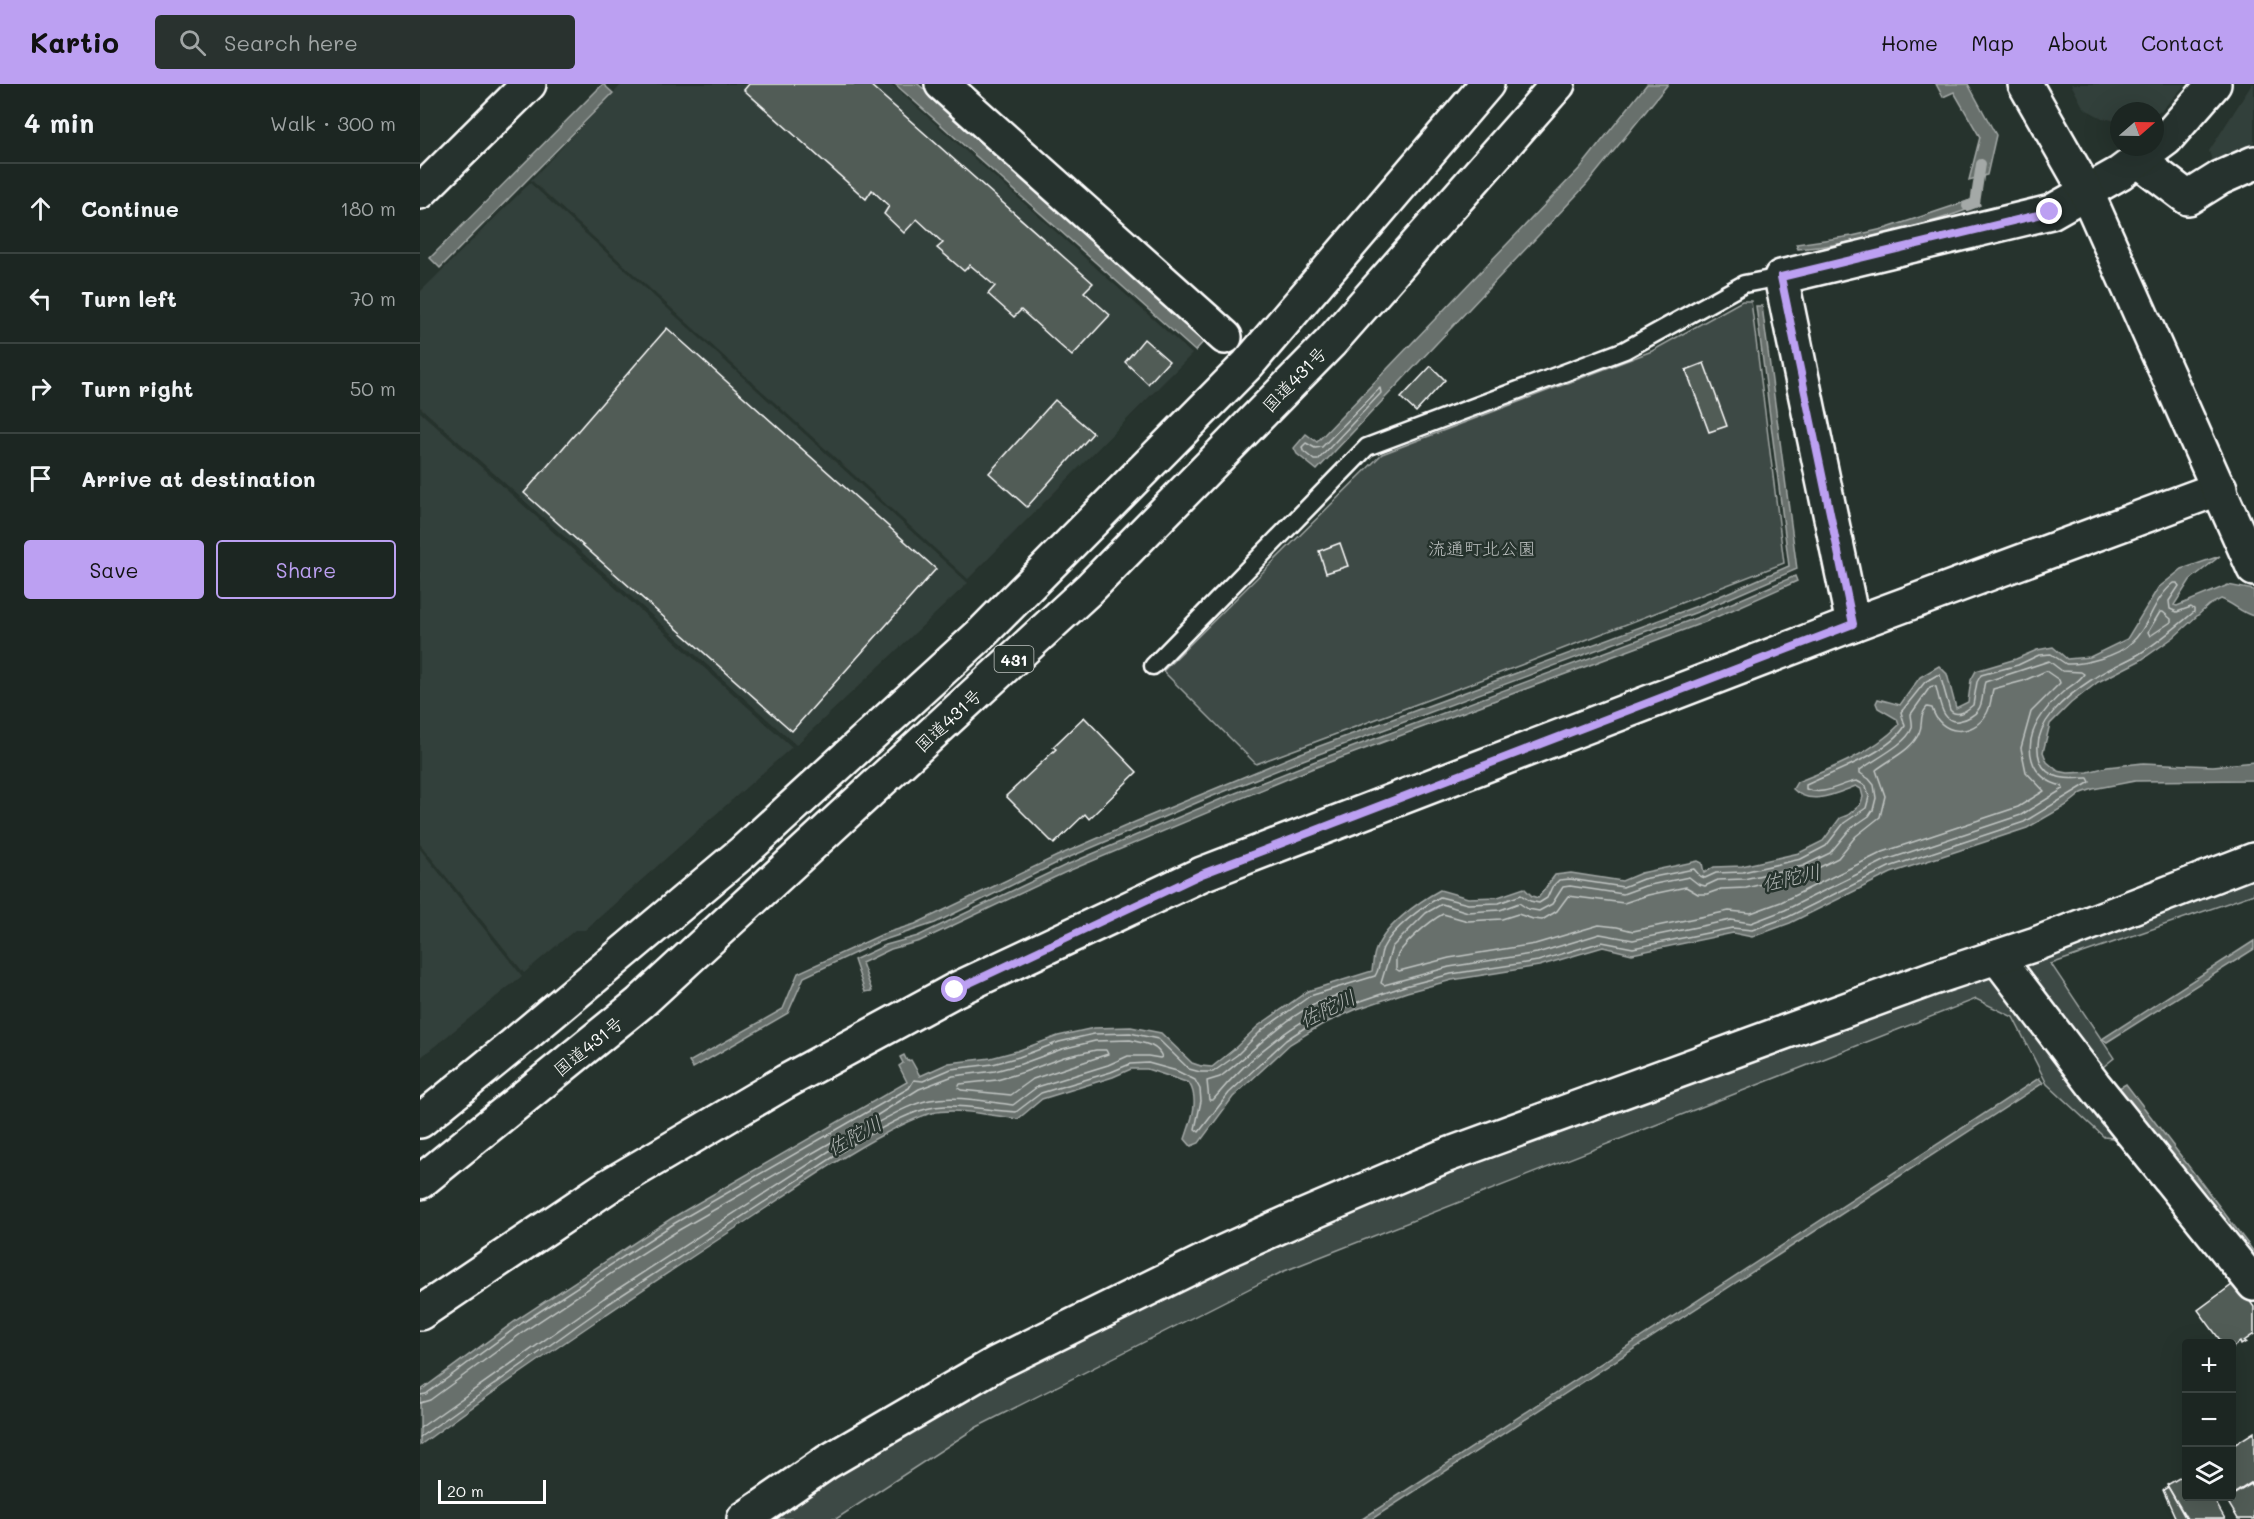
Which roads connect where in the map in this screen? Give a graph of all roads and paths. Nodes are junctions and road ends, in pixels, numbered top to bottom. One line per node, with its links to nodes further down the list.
1 (529, 84): 10 (main road)
2 (942, 84): 12 (main road)
3 (1486, 84): 19 (main road, 431)
4 (1558, 84): 20 (main road, 国道431号 / 431)
5 (2025, 84): 9 (main road)
6 (2214, 84): 7 (main road)
7 (2138, 160): 8 (main road); 9 (main road)
8 (2254, 163)
9 (2086, 191): 11 (main road); 13 (main road)
10 (420, 192)
11 (1781, 277): 15 (main road); 16 (lane)
12 (1225, 337)
13 (2224, 498): 14 (main road); 15 (main road)
14 (2254, 568)
15 (1853, 624): 22 (main road)
16 (1153, 666)
17 (2254, 860): 18 (main road)
18 (1997, 957): 21 (main road); 23 (main road)
19 (420, 1121)
20 (420, 1182)
21 (2254, 1284)
22 (420, 1313)
23 (744, 1519)

